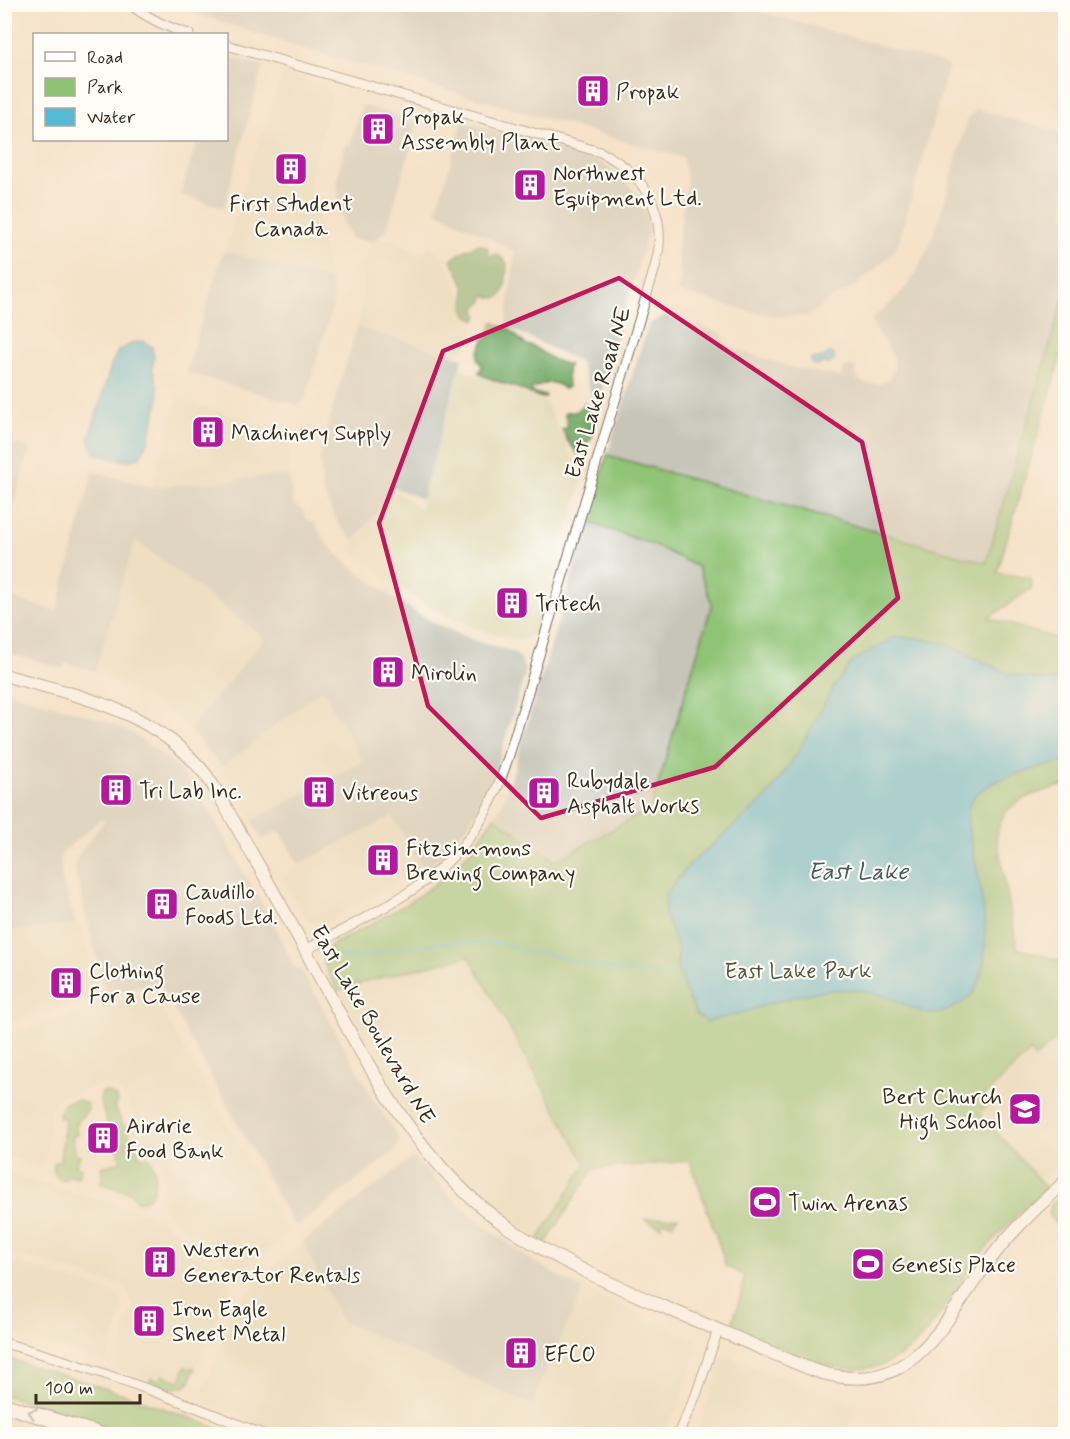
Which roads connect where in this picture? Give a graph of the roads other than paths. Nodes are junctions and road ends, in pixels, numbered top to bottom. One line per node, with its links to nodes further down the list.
1 (129, 4): 2 (street)
2 (185, 33)
3 (228, 46): 5 (street, East Lake Road NE)
4 (4, 675): 5 (main road, East Lake Boulevard NE)
5 (306, 950): 7 (main road, East Lake Boulevard NE)
6 (1065, 1180): 7 (main road, East Lake Boulevard NE)
7 (717, 1330): 12 (street)
8 (4, 1343): 11 (street)
9 (4, 1405): 10 (highway, one-way to 9)
10 (99, 1434)
11 (262, 1434)
12 (678, 1434)

